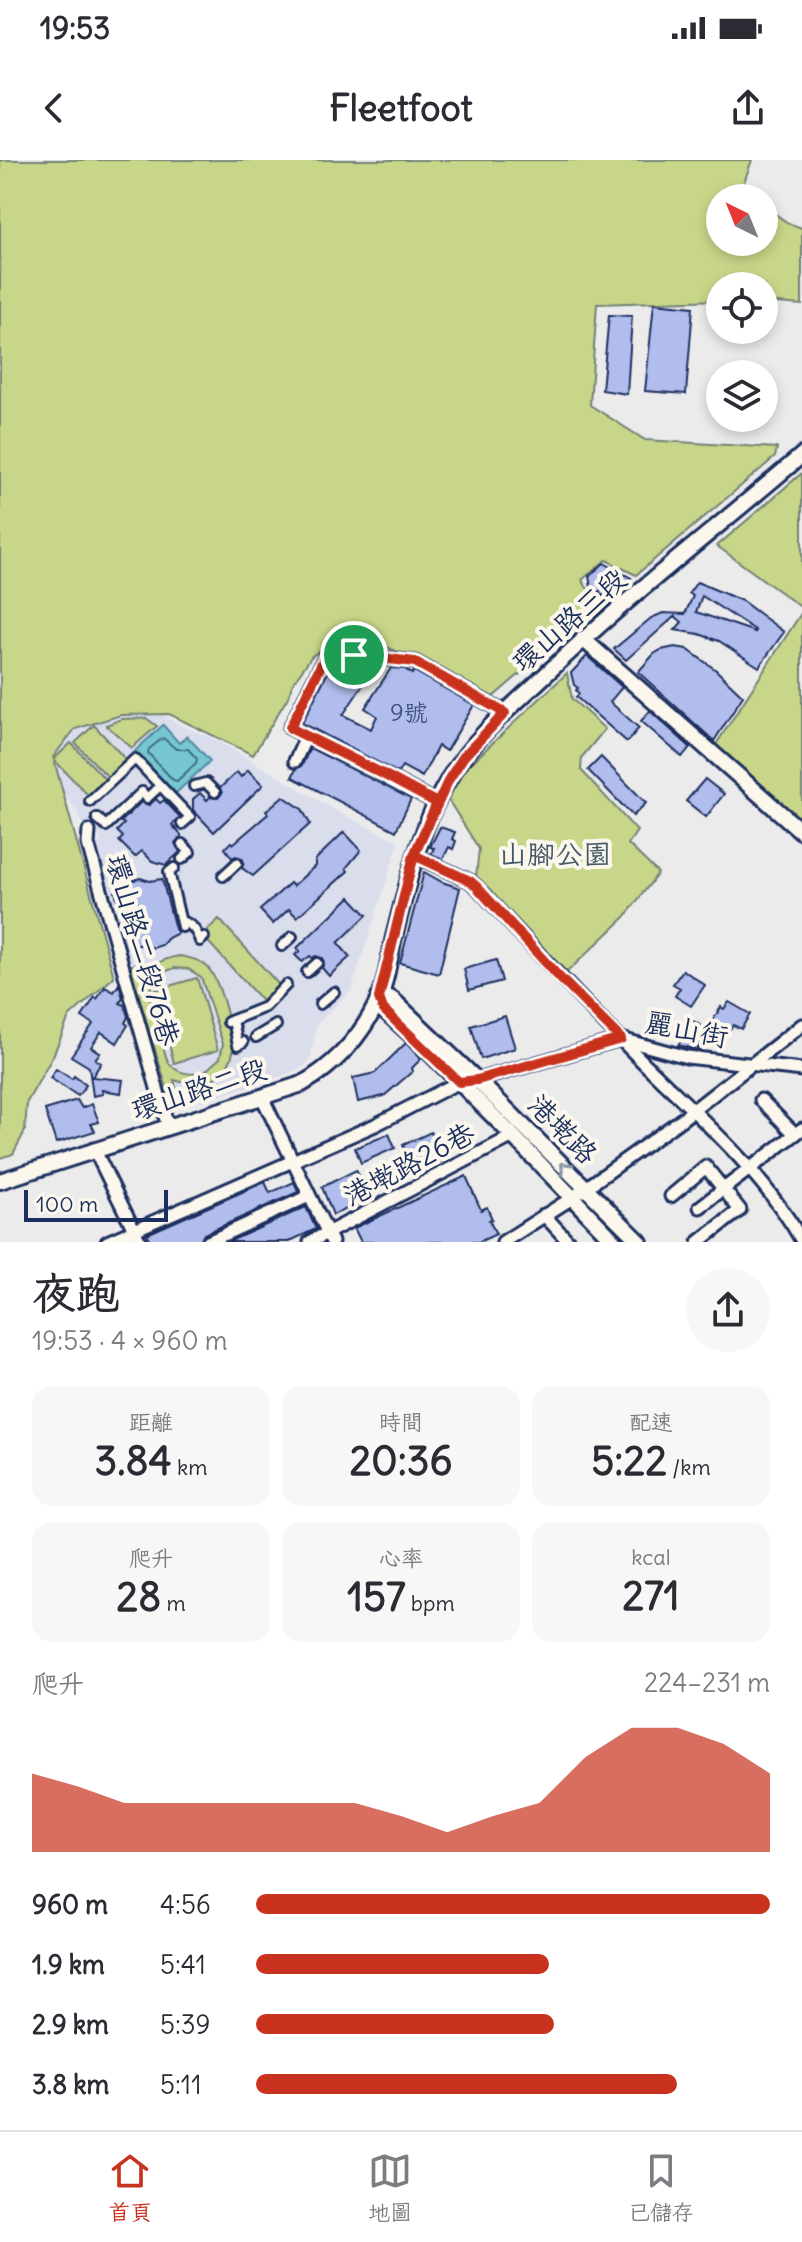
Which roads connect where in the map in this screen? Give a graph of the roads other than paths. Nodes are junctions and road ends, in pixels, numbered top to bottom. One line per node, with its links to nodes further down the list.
1 (802, 455): 2 (street, 環山路三段)
2 (583, 639): 3 (street, 環山路三段); 14 (street)
3 (505, 713): 4 (street); 10 (street, 環山路三段)
4 (306, 737): 5 (street); 10 (street)
5 (295, 761)
6 (160, 786): 9 (street); 11 (street); 12 (street)
7 (194, 786): 8 (street)
8 (215, 792)
9 (90, 801)
10 (437, 803): 16 (street, 環山路三段)
11 (97, 818)
12 (182, 824)
13 (89, 831): 42 (street, 環山路二段76巷)
14 (802, 832)
15 (182, 844): 17 (street)
16 (414, 855): 28 (street, 環山路三段); 33 (street)
17 (182, 859)
18 (237, 863): 20 (street)
19 (174, 868): 21 (street)
20 (223, 876)
21 (204, 937)
22 (292, 937): 23 (street)
23 (282, 946)
24 (317, 963): 25 (street)
25 (307, 972)
26 (286, 985): 34 (street)
27 (334, 992): 29 (street)
28 (379, 998): 37 (street, 港墘路); 38 (street, 港墘路); 39 (street, 環山路二段)
29 (328, 1013)
30 (276, 1025): 32 (street)
31 (802, 1025): 35 (street, 麗山街)
32 (256, 1037)
33 (621, 1039): 35 (street, 麗山街); 37 (street, 麗山街); 41 (street)
34 (243, 1042)
35 (750, 1064): 36 (street, 麗山街); 41 (street)
36 (802, 1070)
37 (477, 1080): 38 (street, 麗山街); 49 (street, 港墘路, one-way to 37)
38 (459, 1082): 44 (street, 港墘路); 46 (street)
39 (262, 1097): 42 (street, 環山路二段); 46 (street)
40 (761, 1100): 43 (street)
41 (693, 1111): 47 (street); 49 (street)
42 (168, 1127): 45 (street, 環山路二段)
43 (798, 1132): 47 (street)
44 (513, 1136): 53 (street, 港墘路); 57 (street, 港墘路26巷)
45 (94, 1149): 48 (street, 環山路二段); 56 (street)
46 (293, 1161): 51 (street); 56 (street)
47 (750, 1168): 50 (street); 58 (street)
48 (0, 1181)
49 (586, 1188): 53 (street); 65 (street, 港墘路)
50 (725, 1188): 52 (street); 54 (street); 66 (street)
51 (309, 1196): 57 (street); 60 (street)
52 (671, 1196)
53 (572, 1198): 55 (street); 64 (street, 港墘路)
54 (700, 1207)
55 (544, 1215): 62 (street); 63 (street)
56 (138, 1236): 59 (street)
57 (330, 1238): 61 (street, 港墘路26巷)
58 (802, 1241)
59 (107, 1242)
60 (208, 1242)
61 (310, 1242)
62 (503, 1242)
63 (569, 1242)
64 (615, 1242)
65 (640, 1242)
66 (699, 1242)

